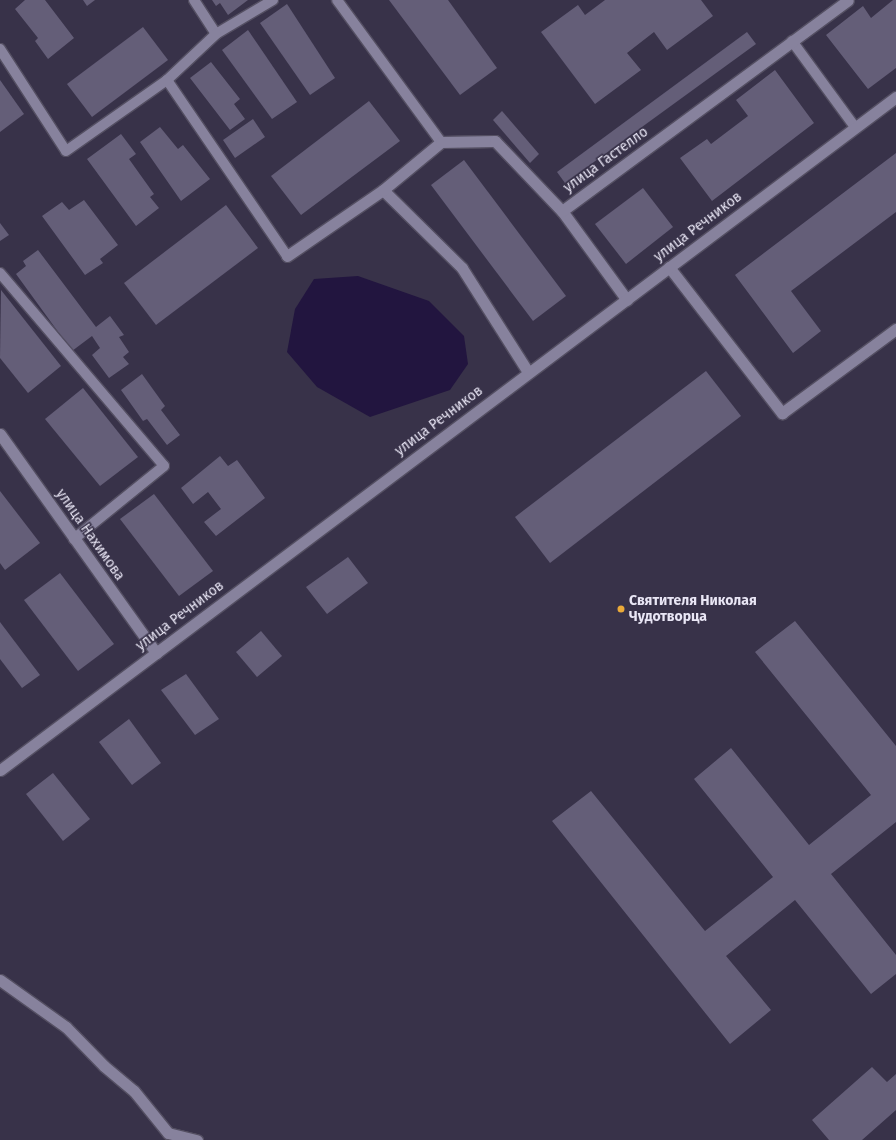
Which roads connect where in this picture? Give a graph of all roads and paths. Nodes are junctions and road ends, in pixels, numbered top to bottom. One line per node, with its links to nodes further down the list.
1 (194, 0): 5 (lane)
2 (272, 0): 5 (lane)
3 (338, 0): 11 (lane)
4 (848, 0): 6 (street, улица Гастелло)
5 (216, 34): 8 (lane)
6 (792, 41): 10 (lane); 13 (street, улица Гастелло)
7 (0, 49): 8 (lane)
8 (167, 80): 14 (lane)
9 (896, 97): 10 (street, улица Речников)
10 (855, 128): 15 (street, улица Речников)
11 (441, 142): 12 (street); 13 (street, улица Гастелло)
12 (383, 190): 14 (street); 19 (street)
13 (562, 211): 17 (street)
14 (287, 256)
15 (669, 267): 17 (street, улица Речников); 18 (street)
16 (0, 273): 21 (lane)
17 (626, 300): 19 (street, улица Речников)
18 (896, 329)
19 (528, 372): 22 (street, улица Речников)
20 (0, 434): 21 (street, улица Нахимова)
21 (74, 539): 22 (street, улица Нахимова)
22 (156, 653): 23 (street, улица Речников)
23 (0, 770)
24 (0, 980): 25 (street)
25 (197, 1140)

